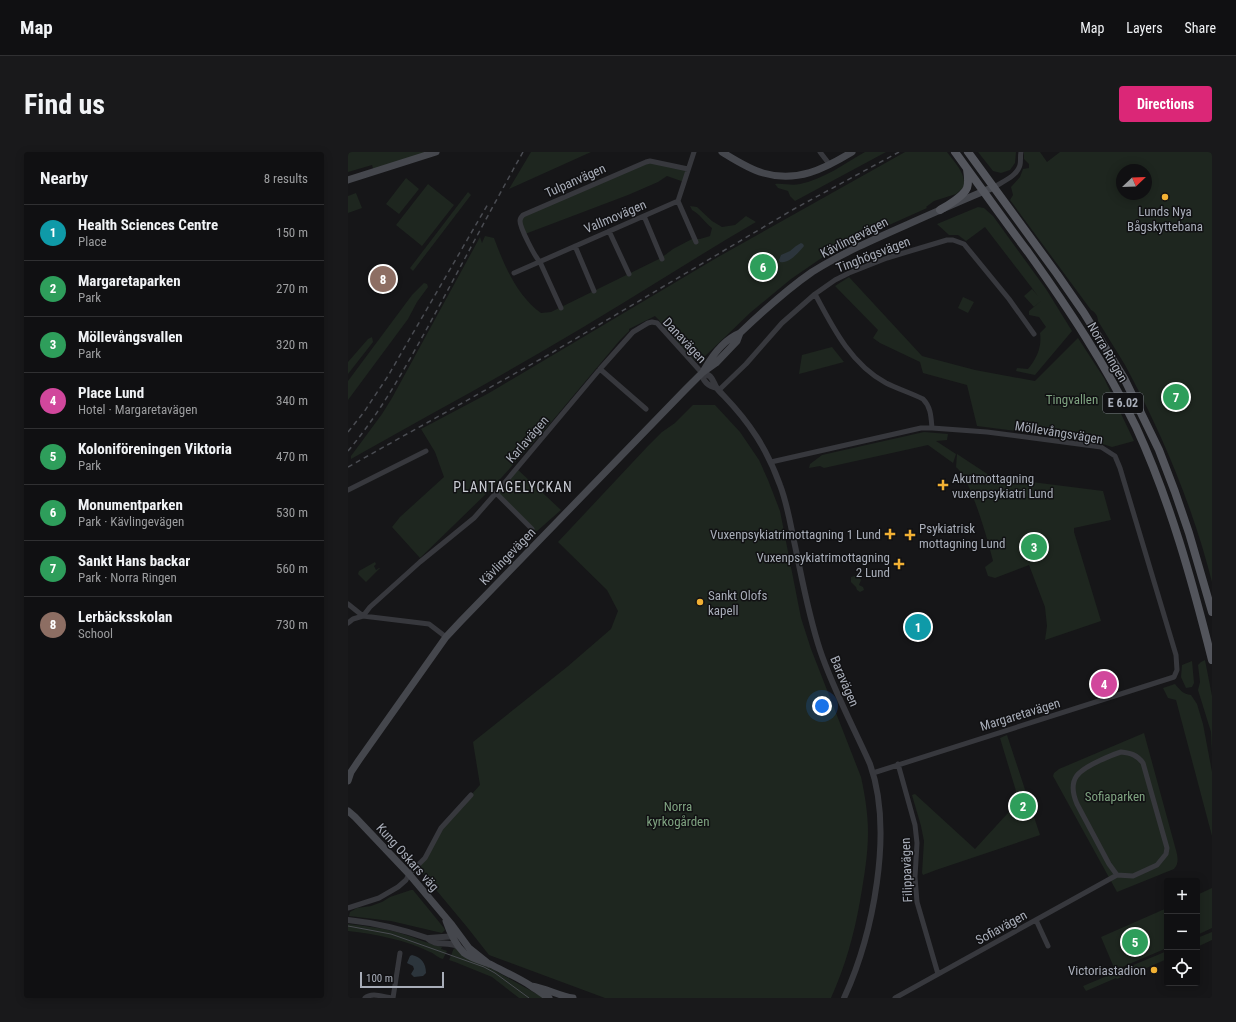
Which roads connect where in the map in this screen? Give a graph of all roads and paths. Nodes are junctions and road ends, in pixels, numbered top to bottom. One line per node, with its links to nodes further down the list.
1 (436, 152): 12 (main road)
2 (694, 152): 11 (street)
3 (722, 152): 9 (main road)
4 (820, 152): 9 (street)
5 (852, 152): 9 (main road)
6 (955, 152): 10 (main road, Norra Ringen / E 6.02)
7 (968, 152): 13 (main road, Norra Ringen / E 6.02)
8 (1021, 152): 13 (street)
9 (830, 165)
10 (967, 168): 14 (main road, Norra Ringen / E 6.02); 16 (main road)
11 (688, 169): 15 (street); 22 (street, Tulpanvägen)
12 (348, 180)
13 (994, 187): 14 (main road, Kävlingevägen); 41 (main road, Norra Ringen / E 6.02)
14 (984, 192): 16 (main road, Kävlingevägen); 45 (main road, Norra Ringen / E 6.02)
15 (678, 201): 17 (street, Vallmovägen); 19 (street)
16 (940, 210): 31 (main road, Kävlingevägen)
17 (644, 216): 18 (street, Vallmovägen); 21 (street)
18 (609, 231): 20 (street, Vallmovägen); 24 (street)
19 (696, 242)
20 (575, 246): 22 (street, Vallmovägen); 25 (street)
21 (662, 258)
22 (540, 262): 23 (street, Vallmovägen); 27 (street, Tulpanvägen)
23 (514, 273)
24 (629, 274)
25 (594, 291)
26 (815, 294): 29 (street, Tinghögsvägen); 32 (street, Tinghögsvägen); 34 (street)
27 (561, 308)
28 (652, 322): 30 (street, Karlavägen); 31 (street, Danavägen)
29 (1034, 334)
30 (600, 369): 33 (street); 38 (street, Karlavägen)
31 (702, 373): 32 (street, Baravägen); 44 (main road, Kävlingevägen)
32 (718, 389): 36 (street, Baravägen)
33 (646, 409)
34 (932, 428): 36 (street, Möllevångsvägen); 46 (street, Möllevångsvägen)
35 (426, 451): 37 (street)
36 (771, 462): 48 (street, Baravägen)
37 (348, 490)
38 (496, 493): 39 (street); 42 (street, Karlavägen)
39 (532, 529)
40 (348, 604): 42 (street)
41 (1212, 612)
42 (362, 616): 43 (street); 44 (street)
43 (348, 623)
44 (446, 637): 49 (main road, Kävlingevägen)
45 (1212, 660)
46 (1174, 677): 47 (street, Margaretavägen)
47 (898, 764): 48 (street, Margaretavägen); 67 (street, Filippavägen)
48 (873, 773): 73 (street, Baravägen)
49 (350, 774): 50 (main road, Kävlingevägen)
50 (348, 781)
51 (471, 794): 54 (street)
52 (348, 806): 53 (main road, Kung Oskars väg)
53 (350, 812): 54 (main road, Kung Oskars väg)
54 (409, 874): 56 (street); 57 (main road, Kung Oskars väg)
55 (1117, 875): 55 (street); 59 (street, Sofiavägen)
56 (348, 908)
57 (444, 917): 60 (main road, Kung Oskars väg); 62 (main road, Kung Oskars väg)
58 (348, 920): 61 (street)
59 (1036, 920): 64 (street); 67 (street, Sofiavägen)
60 (452, 936): 61 (street); 62 (street); 63 (main road, Kung Oskars väg)
61 (428, 938): 63 (street)
62 (460, 938): 66 (main road, Kung Oskars väg)
63 (457, 946): 66 (main road)
64 (1048, 946)
65 (400, 953): 70 (street)
66 (489, 964): 68 (main road)
67 (938, 974): 74 (street, Sofiavägen)
68 (531, 986): 71 (main road); 72 (main road)
69 (365, 998): 70 (street)
70 (392, 998)
71 (549, 998)
72 (573, 998)
73 (844, 998)
74 (895, 998)

